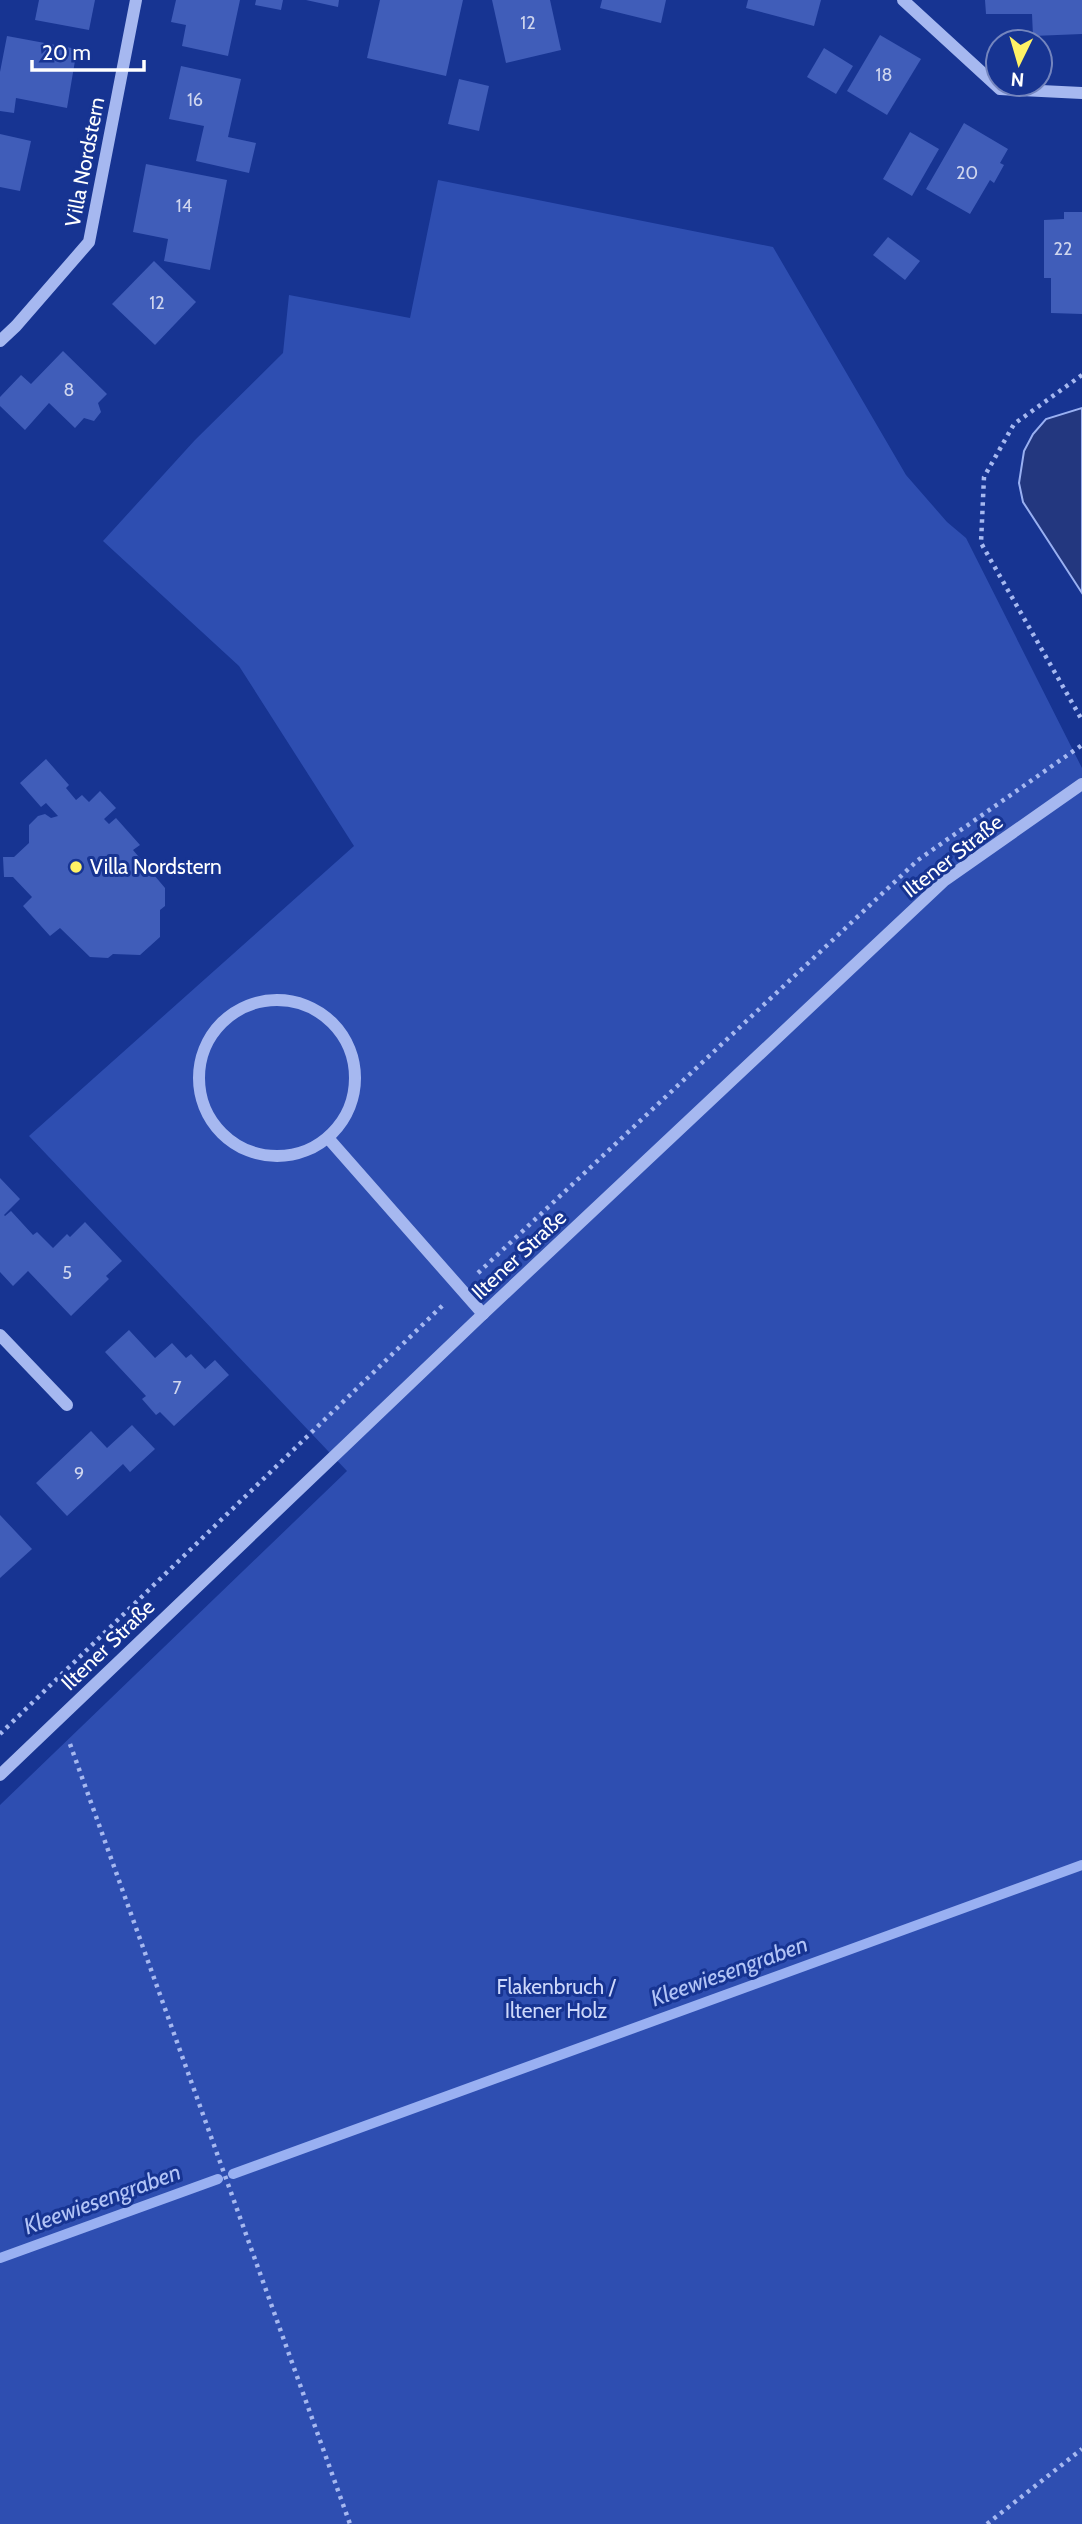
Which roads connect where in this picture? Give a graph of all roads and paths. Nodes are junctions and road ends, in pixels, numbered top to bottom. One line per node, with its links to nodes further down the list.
1 (136, 0): 4 (street, Villa Nordstern)
2 (903, 0): 3 (street)
3 (1082, 93)
4 (0, 341)
5 (1082, 375): 6 (path)
6 (1082, 720)
7 (1082, 745): 10 (path)
8 (1082, 784): 11 (street, Iltener Straße)
9 (328, 1138): 9 (street); 10 (street)
10 (461, 1288): 11 (street); 15 (path)
11 (483, 1314): 14 (street, Iltener Straße)
12 (0, 1335): 13 (street)
13 (67, 1405)
14 (60, 1717): 16 (street, Iltener Straße); 18 (path)
15 (0, 1734)
16 (0, 1774)
17 (1082, 2449): 19 (path)
18 (350, 2524)
19 (987, 2524)

